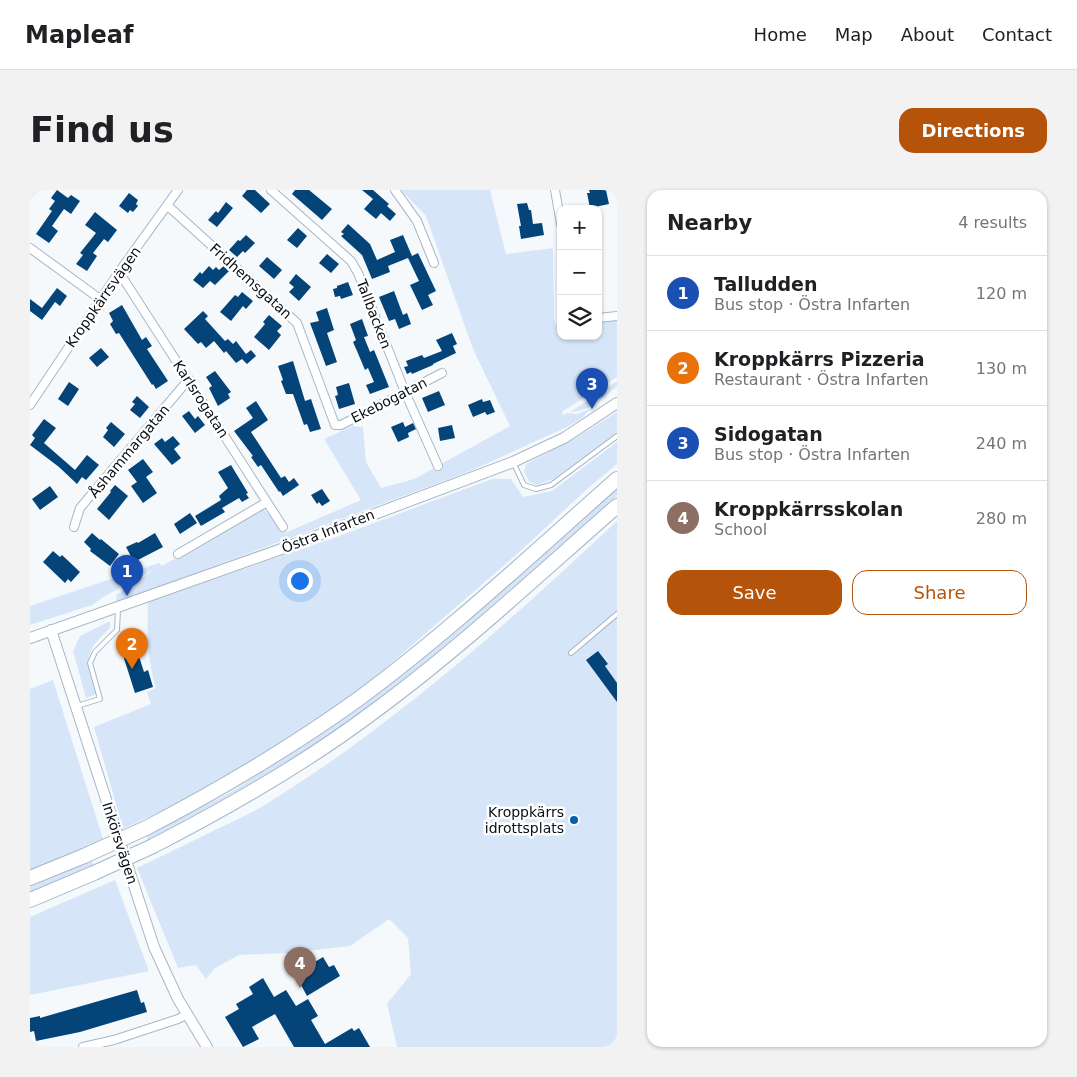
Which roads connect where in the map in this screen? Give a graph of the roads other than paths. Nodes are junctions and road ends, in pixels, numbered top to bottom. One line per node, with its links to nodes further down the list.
1 (178, 190): 6 (street, Kroppkärrsvägen)
2 (271, 190): 15 (street, Tallbacken)
3 (395, 190): 8 (street)
4 (555, 190): 5 (street)
5 (558, 205)
6 (168, 206): 9 (street, Kroppkärrsvägen); 18 (street, Fridhemsgatan)
7 (30, 248): 10 (street)
8 (434, 263)
9 (119, 272): 10 (street, Kroppkärrsvägen); 14 (street, Karlsrogatan)
10 (100, 300): 17 (street, Kroppkärrsvägen)
11 (617, 316): 12 (street)
12 (602, 318)
13 (442, 373): 15 (street, Ekebogatan)
14 (189, 379): 23 (street, Karlsrogatan); 25 (street, Åshammargatan)
15 (405, 392): 18 (street, Ekebogatan); 21 (street, Tallbacken)
16 (617, 403): 20 (street, Östra Infarten)
17 (30, 405)
18 (335, 425)
19 (617, 436): 20 (lane)
20 (513, 462): 28 (street, Östra Infarten)
21 (438, 466)
22 (617, 479): 34 (highway, bridge)
23 (267, 502): 26 (street, Karlsrogatan); 27 (street)
24 (617, 506): 35 (highway, bridge)
25 (74, 527)
26 (283, 527)
27 (178, 554)
28 (118, 607): 30 (street, Östra Infarten); 33 (lane)
29 (617, 614): 32 (lane)
30 (50, 630): 31 (street, Östra Infarten); 33 (street, Inkörsvägen)
31 (30, 638)
32 (571, 653)
33 (75, 707): 36 (street, Inkörsvägen)
34 (30, 878)
35 (30, 900)
36 (186, 1015): 37 (street); 38 (street, Inkörsvägen)
37 (83, 1047)
38 (206, 1047)

